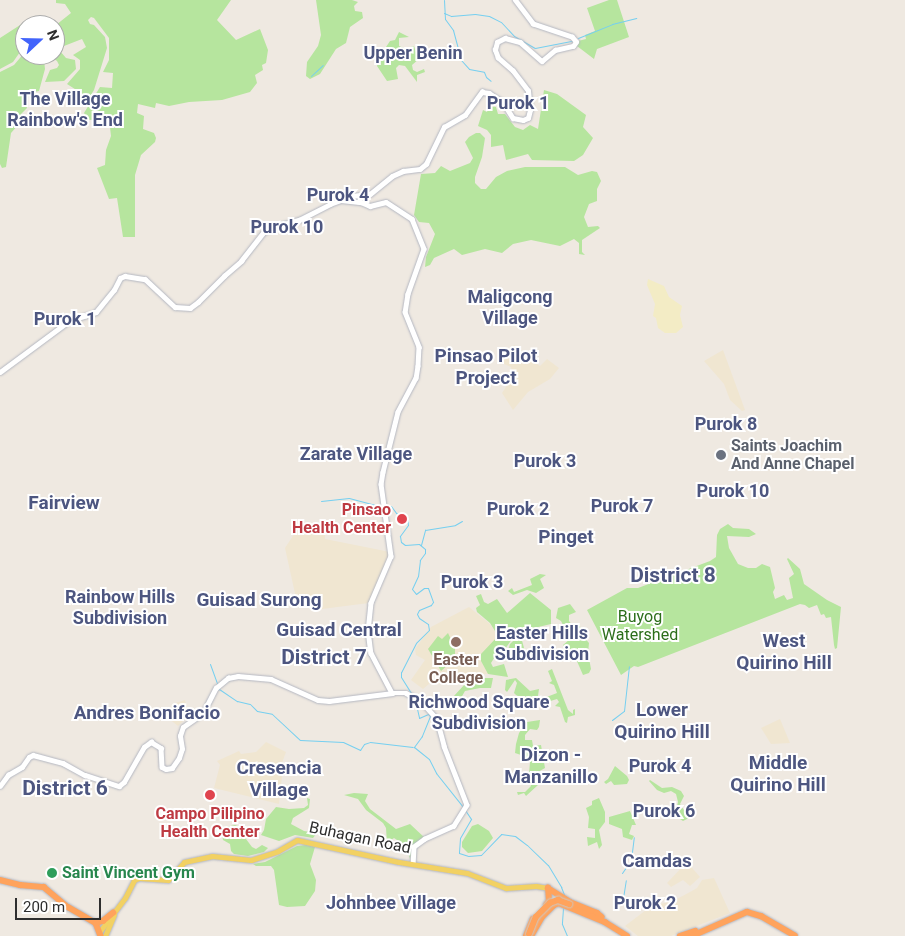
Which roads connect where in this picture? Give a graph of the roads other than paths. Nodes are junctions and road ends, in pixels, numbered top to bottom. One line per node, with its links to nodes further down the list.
1 (515, 0): 2 (main road)
2 (341, 200): 3 (main road); 4 (main road)
3 (0, 372)
4 (392, 692): 5 (main road); 6 (main road)
5 (0, 786)
6 (413, 864): 8 (main road, Buhagan Road); 10 (main road, Buhagan Road)
7 (0, 880): 13 (highway)
8 (551, 892): 9 (highway); 9 (highway, Buhagan Road); 16 (highway)
9 (564, 903): 11 (highway); 12 (highway); 16 (highway)
10 (114, 911): 13 (highway); 15 (main road, Buhagan Road); 18 (main road, Buhagan Road)
11 (587, 915): 12 (highway); 19 (highway)
12 (599, 918): 16 (highway, bridge); 17 (highway)
13 (96, 923): 15 (highway)
14 (706, 929): 20 (highway); 21 (highway); 22 (highway)
15 (100, 934)
16 (528, 935)
17 (628, 935)
18 (105, 936)
19 (621, 936)
20 (680, 936)
21 (692, 936)
22 (795, 936)

